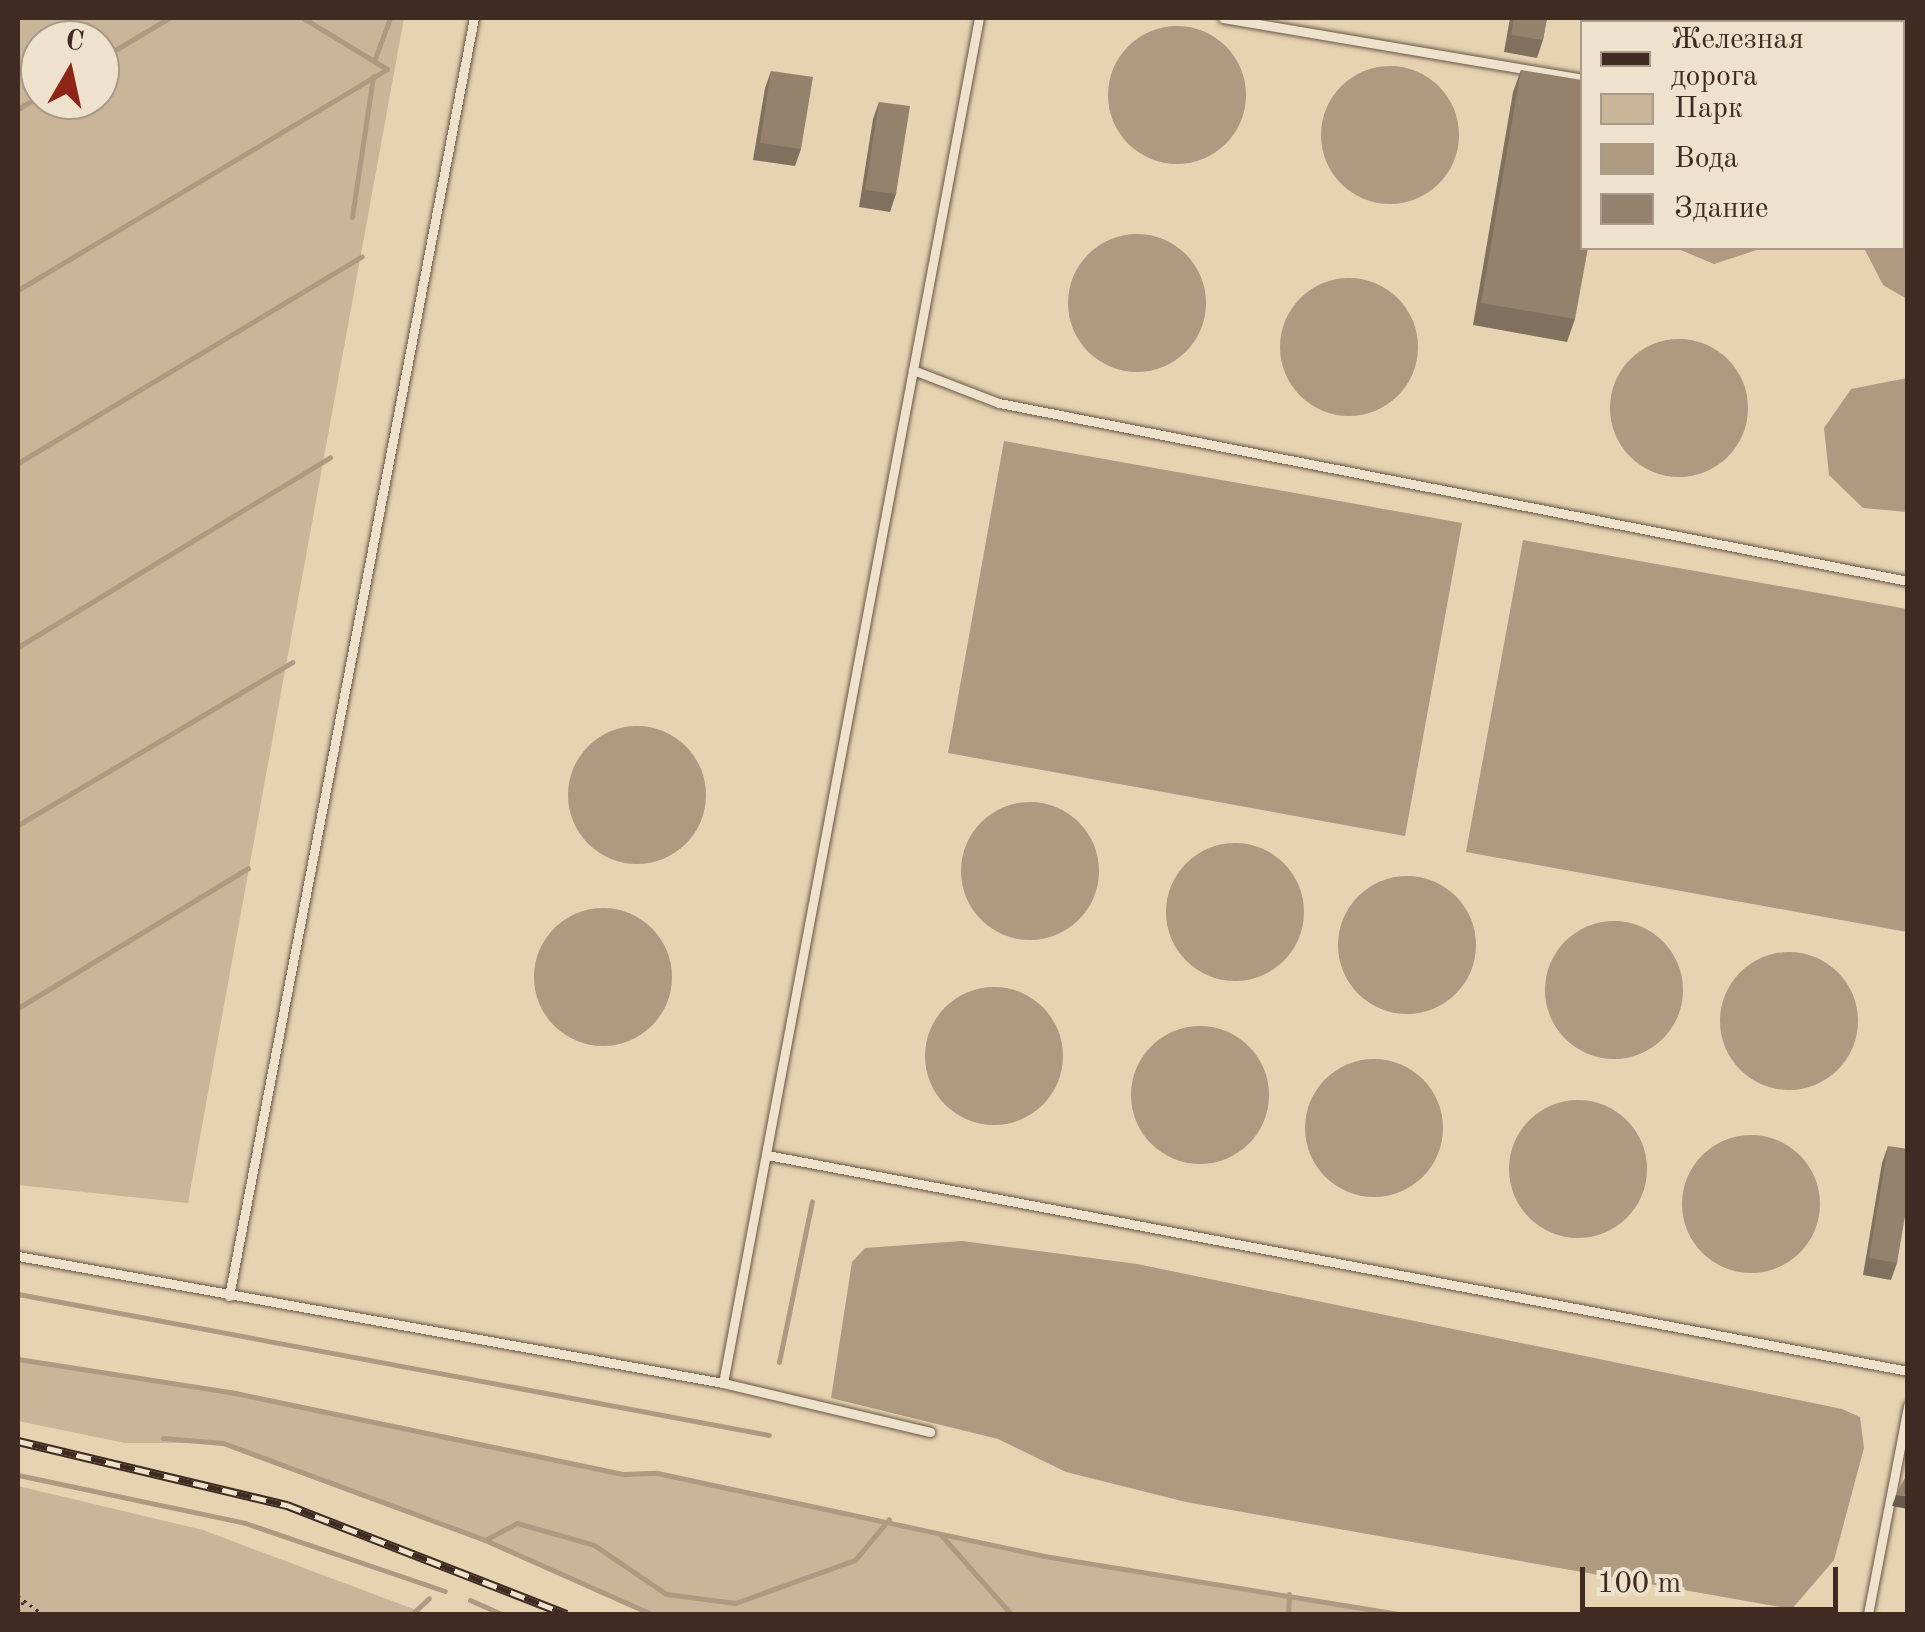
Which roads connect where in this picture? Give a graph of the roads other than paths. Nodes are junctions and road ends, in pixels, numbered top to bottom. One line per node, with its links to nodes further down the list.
1 (474, 18): 9 (lane)
2 (979, 18): 5 (lane)
3 (1223, 18): 4 (lane)
4 (1580, 79)
5 (913, 370): 6 (lane); 7 (lane)
6 (1908, 582)
7 (767, 1155): 10 (lane); 11 (lane)
8 (18, 1256): 9 (lane)
9 (229, 1296): 11 (lane)
10 (1908, 1371)
11 (723, 1383): 13 (lane)
12 (1908, 1406): 14 (lane)
13 (930, 1432)
14 (1868, 1614)

